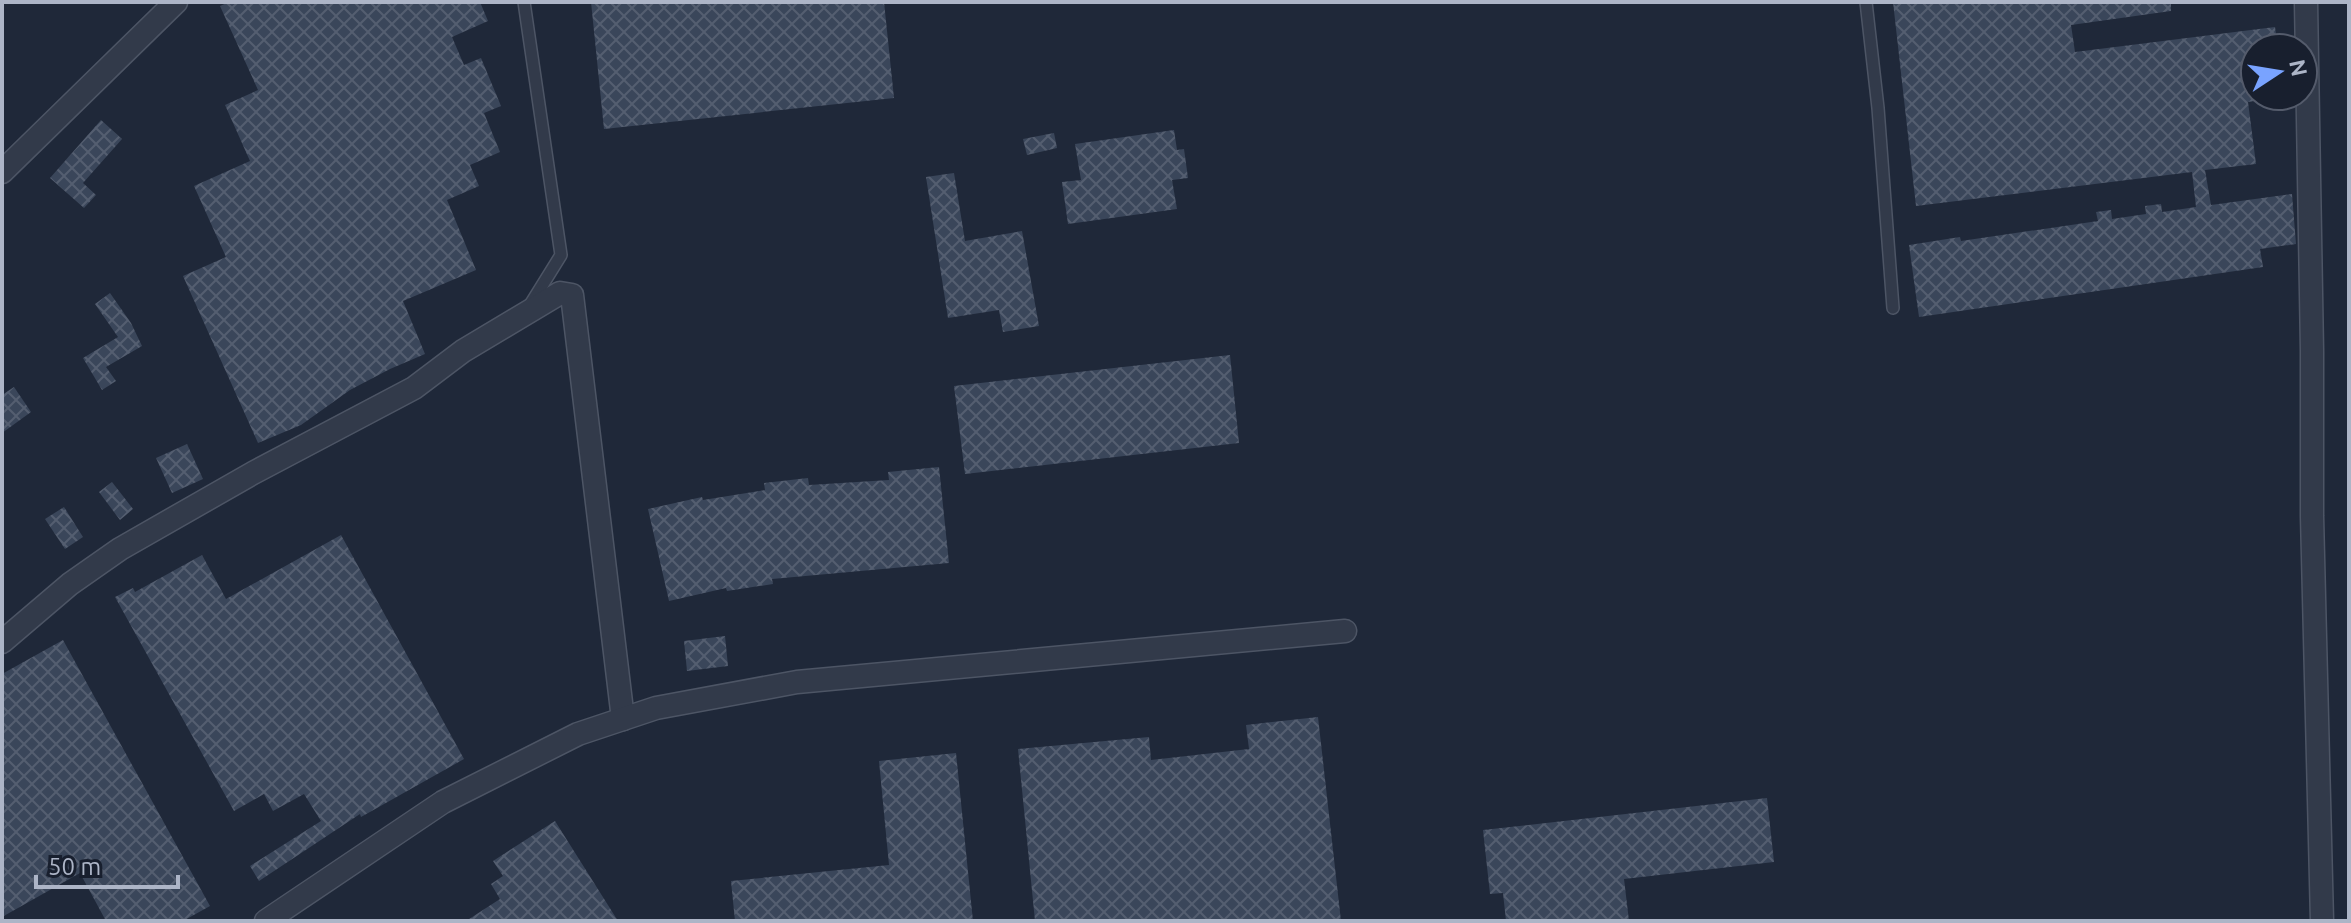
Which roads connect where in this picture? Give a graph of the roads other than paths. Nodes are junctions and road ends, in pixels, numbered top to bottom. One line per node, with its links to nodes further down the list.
1 (176, 2): 5 (street)
2 (524, 2): 7 (lane)
3 (1866, 2): 6 (lane)
4 (2306, 2): 12 (street)
5 (2, 172)
6 (1893, 308)
7 (525, 312): 9 (street); 10 (street)
8 (1345, 631): 10 (street)
9 (2, 642)
10 (623, 719): 11 (street)
11 (266, 921)
12 (2322, 921)

